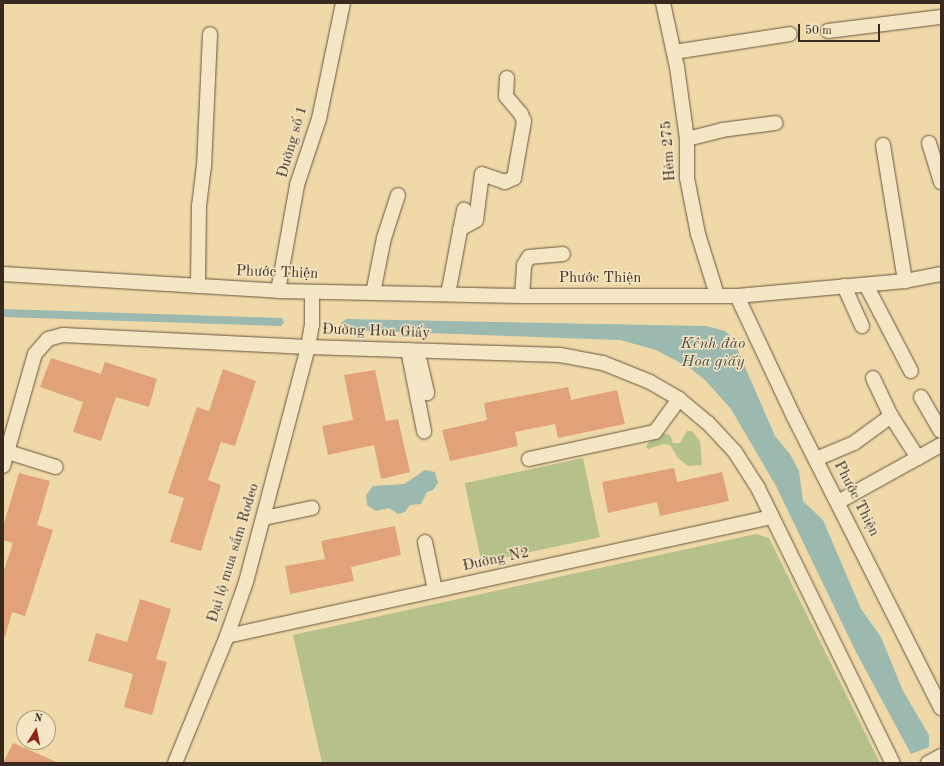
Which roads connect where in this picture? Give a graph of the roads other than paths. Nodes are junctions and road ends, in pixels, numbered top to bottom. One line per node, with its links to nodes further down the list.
1 (343, 3): 24 (street, Đường số 1)
2 (663, 3): 7 (street, Hẻm 275)
3 (941, 17): 4 (street)
4 (828, 31)
5 (210, 34): 22 (street)
6 (790, 34): 7 (street)
7 (674, 52): 10 (street, Hẻm 275)
8 (507, 78): 16 (street)
9 (776, 123): 10 (street)
10 (687, 139): 28 (street, Hẻm 275)
11 (929, 143): 13 (street)
12 (884, 145): 20 (street)
13 (941, 182)
14 (398, 195): 26 (street)
15 (464, 210): 16 (street)
16 (460, 229): 27 (street)
17 (563, 254): 29 (street)
18 (3, 274): 22 (street, Phước Thiện)
19 (941, 274): 20 (street)
20 (905, 281): 21 (street)
21 (866, 284): 23 (street); 34 (street)
22 (198, 286): 24 (street, Phước Thiện)
23 (844, 286): 30 (street); 31 (street)
24 (278, 291): 25 (street, Phước Thiện)
25 (312, 292): 26 (street, Phước Thiện); 32 (street, Đại lộ mua sắm Rodeo)
26 (373, 293): 27 (street, Phước Thiện)
27 (448, 294): 29 (street, Phước Thiện)
28 (717, 295): 29 (street, Phước Thiện); 30 (street, Phước Thiện)
29 (522, 296)
30 (737, 296): 46 (street, Phước Thiện)
31 (862, 326)
32 (308, 347): 33 (street, Đường Hoa Giấy); 43 (street, Đường Hoa Giấy); 52 (street, Đại lộ mua sắm Rodeo)
33 (413, 350): 36 (street); 38 (street, Đường Hoa Giấy); 40 (street)
34 (911, 372)
35 (873, 378): 39 (street)
36 (427, 393)
37 (921, 397): 41 (street)
38 (679, 399): 45 (street); 51 (street, Đường Hoa Giấy)
39 (891, 416): 44 (street); 46 (street)
40 (424, 431)
41 (941, 431)
42 (941, 444): 44 (street)
43 (8, 452): 47 (street, Đường Hoa Giấy); 48 (street)
44 (918, 458): 49 (street)
45 (529, 459)
46 (816, 459): 49 (street, Phước Thiện)
47 (3, 466)
48 (56, 467)
49 (838, 502): 56 (street, Phước Thiện)
50 (312, 508): 52 (street)
51 (772, 517): 54 (street, Đường N2); 59 (street, Đường Hoa Giấy)
52 (264, 518): 55 (street, Đại lộ mua sắm Rodeo)
53 (425, 542): 54 (street)
54 (435, 590): 55 (street, Đường N2)
55 (227, 636): 58 (street, Đại lộ mua sắm Rodeo)
56 (941, 708)
57 (941, 756): 60 (street)
58 (176, 763)
59 (893, 763)
60 (928, 763)

